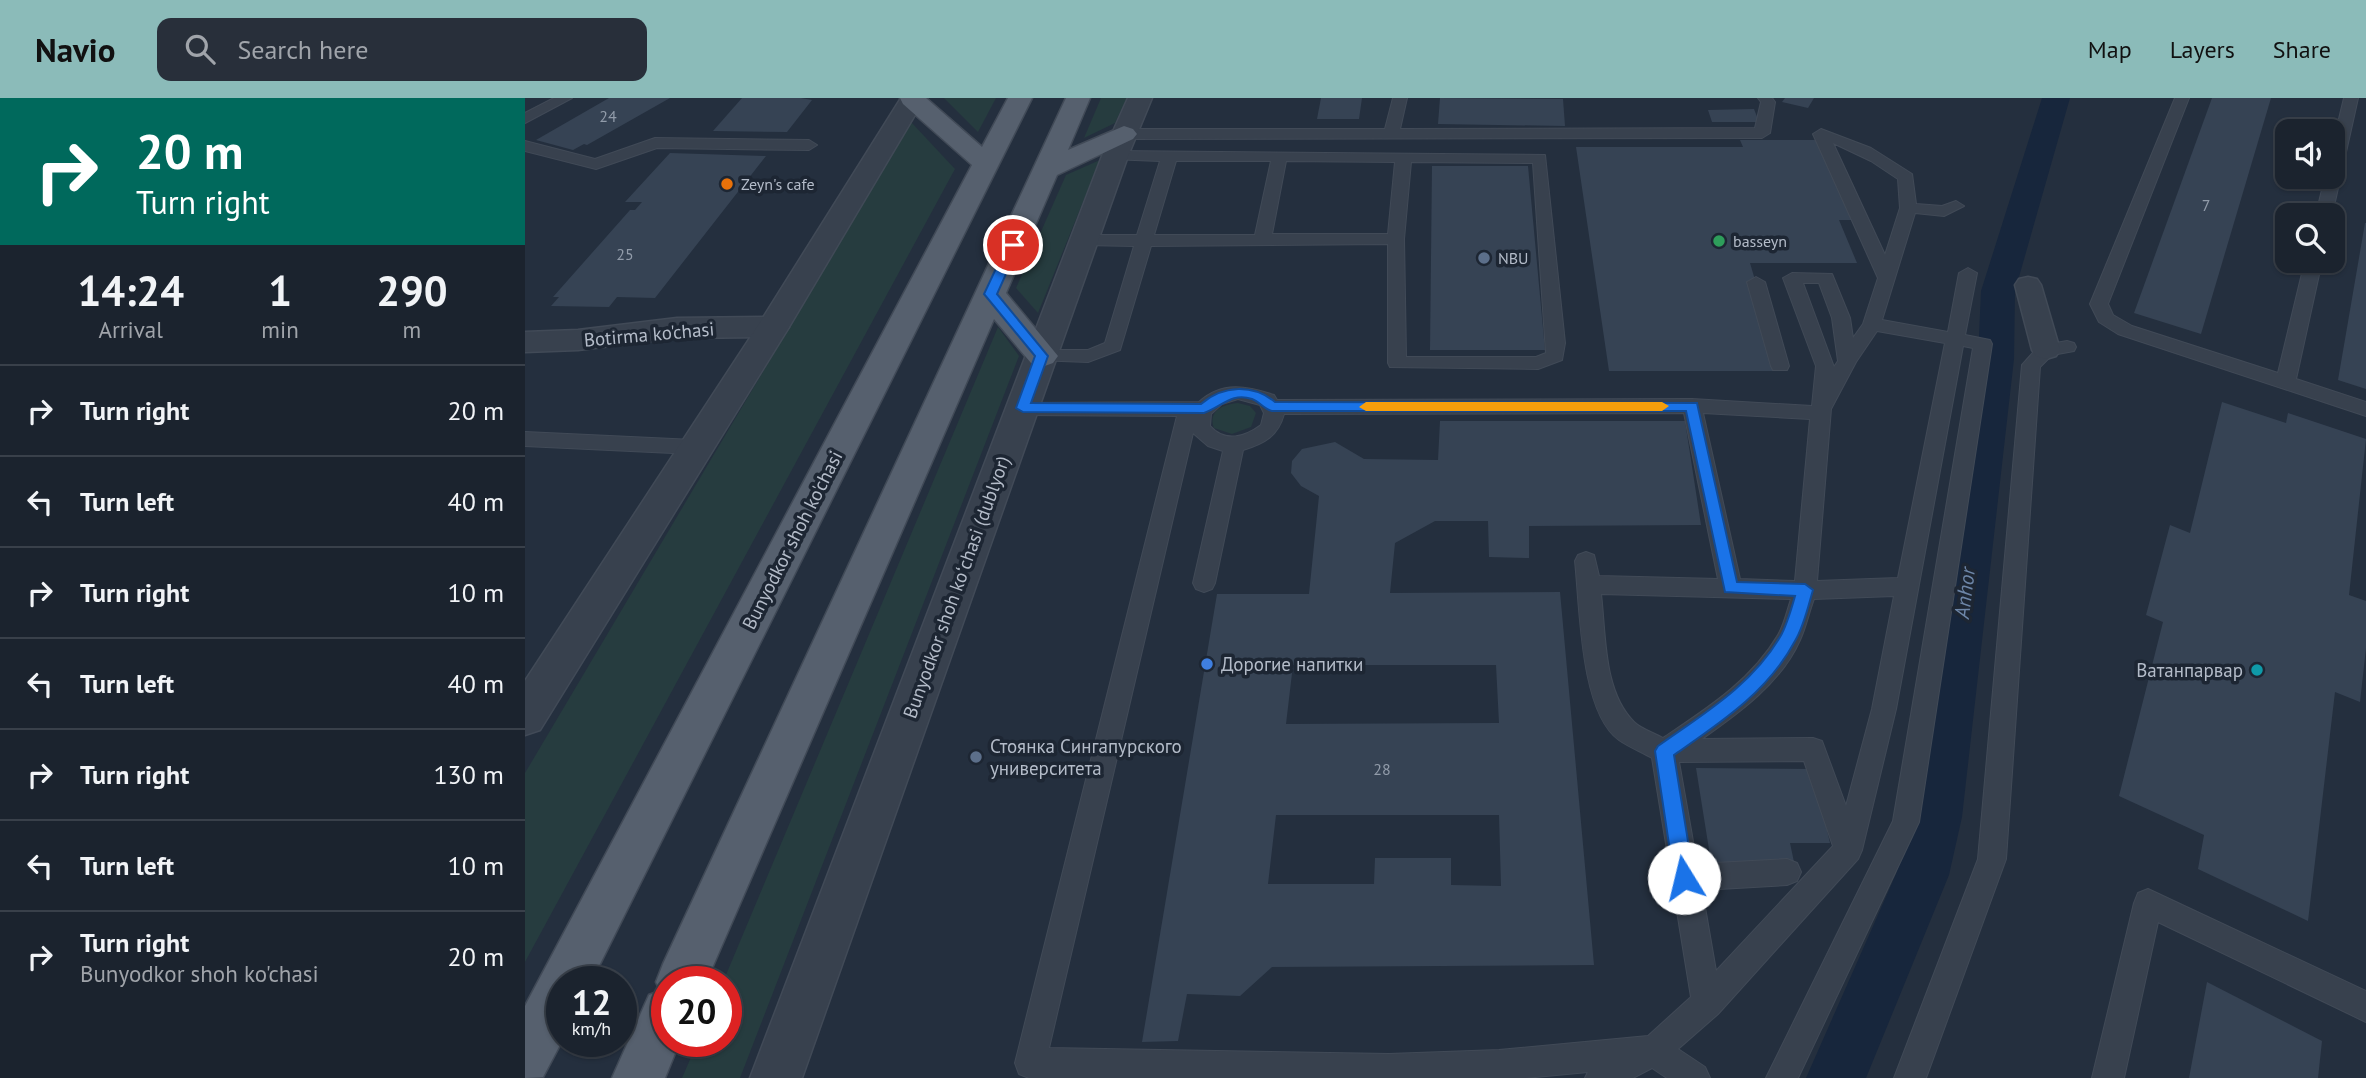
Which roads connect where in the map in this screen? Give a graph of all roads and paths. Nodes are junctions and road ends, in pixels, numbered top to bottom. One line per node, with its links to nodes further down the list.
1 (565, 98): 10 (lane)
2 (1020, 98): 18 (main road, Bunyodkor shoh ko'chasi)
3 (1078, 98): 19 (main road)
4 (1140, 98): 13 (street, Bunyodkor shoh koʻchasi (dublyor))
5 (1400, 98): 11 (lane)
6 (1765, 98): 11 (lane)
7 (2182, 98): 43 (lane)
8 (2351, 98): 20 (lane)
9 (913, 99): 18 (main road); 36 (street)
10 (525, 119)
11 (1392, 132): 13 (lane)
12 (809, 145): 14 (lane)
13 (1119, 145): 15 (lane); 19 (main road); 25 (street, Bunyodkor shoh koʻchasi (dublyor))
14 (525, 146)
15 (1169, 157): 16 (lane); 26 (lane)
16 (1279, 158): 17 (lane); 23 (lane)
17 (1403, 159): 24 (lane); 24 (lane)
18 (986, 164): 64 (main road, Bunyodkor shoh ko'chasi)
19 (1046, 170): 32 (main road)
20 (2327, 203)
21 (1956, 206): 22 (lane)
22 (1908, 208): 29 (lane); 29 (lane)
23 (1263, 238): 24 (lane); 26 (lane)
24 (1396, 239)
25 (1084, 240): 26 (lane); 40 (street, Bunyodkor shoh koʻchasi (dublyor))
26 (1145, 241): 40 (lane)
27 (1968, 273): 37 (lane)
28 (2311, 273): 43 (lane)
29 (1887, 279): 35 (lane)
30 (1756, 282): 33 (lane)
31 (2028, 285): 39 (street)
32 (990, 294): 40 (main road); 65 (main road)
33 (1787, 318): 34 (lane); 34 (lane); 42 (lane); 49 (lane)
34 (1841, 318): 41 (lane)
35 (1872, 324): 37 (lane); 41 (lane)
36 (773, 327): 38 (street, Botirma ko'chasi); 52 (street)
37 (1957, 338): 54 (lane); 76 (lane)
38 (525, 342)
39 (2057, 349): 77 (lane)
40 (1042, 356): 46 (street, Bunyodkor shoh koʻchasi (dublyor))
41 (1847, 361): 49 (lane)
42 (1780, 366)
43 (2286, 382): 48 (lane)
44 (1692, 406): 45 (lane); 49 (lane); 55 (lane)
45 (1272, 407): 47 (lane); 51 (lane)
46 (1023, 408): 47 (lane); 73 (street, Bunyodkor shoh koʻchasi (dublyor))
47 (1196, 408): 51 (lane); 70 (lane)
48 (2366, 409)
49 (1819, 413): 56 (lane)
50 (525, 439): 52 (lane)
51 (1234, 445): 53 (lane)
52 (694, 447): 57 (street)
53 (1204, 583)
54 (1905, 587): 56 (lane); 61 (lane)
55 (1731, 588): 56 (lane); 60 (lane)
56 (1805, 590): 58 (lane)
57 (525, 717)
58 (1710, 719): 59 (lane); 60 (lane)
59 (1720, 750): 60 (lane); 61 (lane)
60 (1664, 751): 63 (lane)
61 (1848, 850): 66 (lane)
62 (1787, 872): 63 (lane)
63 (1684, 878): 66 (lane)
64 (573, 966)
65 (688, 966)
66 (1707, 1003): 70 (lane)
67 (2366, 1007): 78 (lane)
68 (546, 1019): 71 (main road)
69 (651, 1049): 72 (main road)
70 (1654, 1051): 74 (lane); 75 (lane)
71 (525, 1059)
72 (638, 1078)
73 (776, 1078)
74 (1601, 1078)
75 (1694, 1078)
76 (1782, 1078)
77 (1910, 1078)
78 (2108, 1078)

